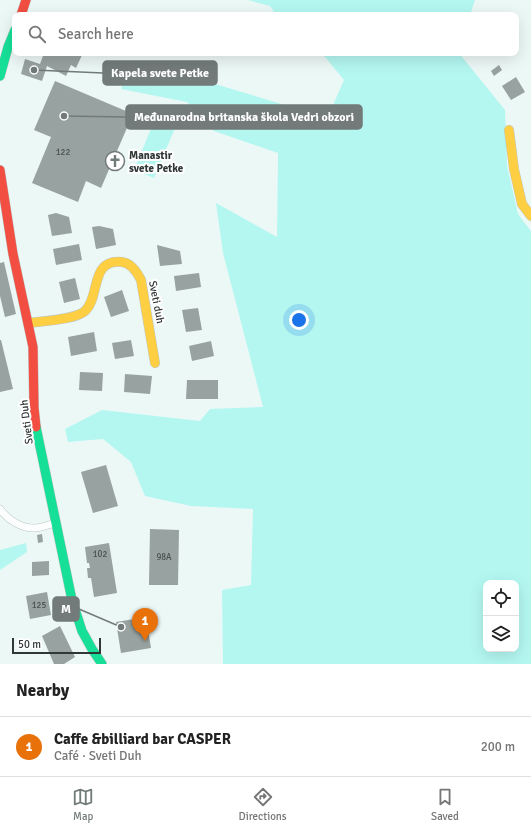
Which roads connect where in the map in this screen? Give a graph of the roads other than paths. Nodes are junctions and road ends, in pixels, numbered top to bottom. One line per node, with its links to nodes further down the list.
1 (26, 0): 2 (main road)
2 (22, 12)
3 (12, 37): 4 (main road)
4 (0, 76)
5 (509, 130): 7 (main road)
6 (0, 170): 8 (main road, Sveti Duh)
7 (531, 216)
8 (28, 323): 9 (main road, Sveti duh); 11 (main road, Sveti Duh)
9 (155, 363)
10 (0, 509): 11 (lane)
11 (56, 523): 12 (main road, Sveti Duh)
12 (102, 664)

